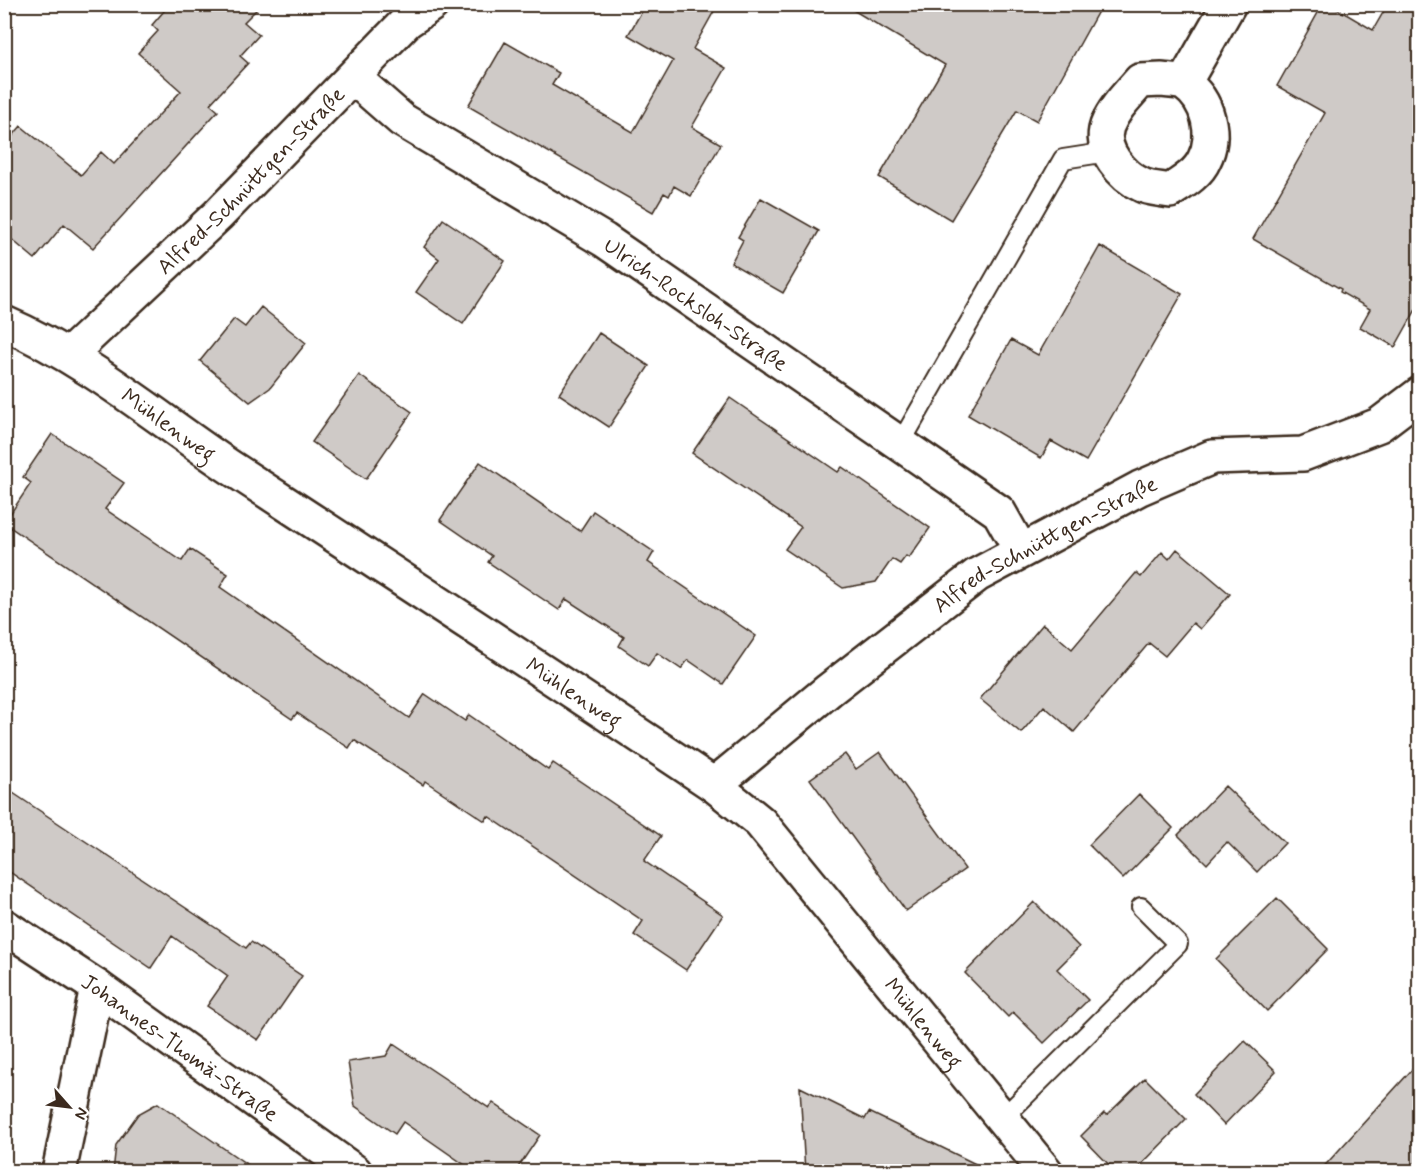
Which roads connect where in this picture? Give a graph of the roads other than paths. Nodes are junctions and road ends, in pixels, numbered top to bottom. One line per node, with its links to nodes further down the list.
1 (432, 4): 3 (street, Alfred-Schnüttgen-Straße)
2 (1229, 4): 4 (street)
3 (354, 78): 7 (street, Alfred-Schnüttgen-Straße); 9 (street, Ulrich-Rocksloh-Straße)
4 (1184, 83): 5 (street); 5 (street)
5 (1108, 152): 9 (lane)
6 (4, 323): 7 (street, Mühlenweg)
7 (69, 355): 11 (street, Mühlenweg)
8 (1419, 394): 10 (street, Alfred-Schnüttgen-Straße)
9 (900, 444): 10 (street, Ulrich-Rocksloh-Straße)
10 (1021, 551): 11 (street, Alfred-Schnüttgen-Straße)
11 (714, 785): 15 (street, Mühlenweg)
12 (1141, 907): 15 (lane)
13 (4, 926): 14 (street, Johannes-Thomä-Straße)
14 (97, 987): 16 (street); 17 (street, Johannes-Thomä-Straße)
15 (1001, 1120): 18 (street, Mühlenweg)
16 (59, 1172)
17 (355, 1172)
18 (1046, 1172)

